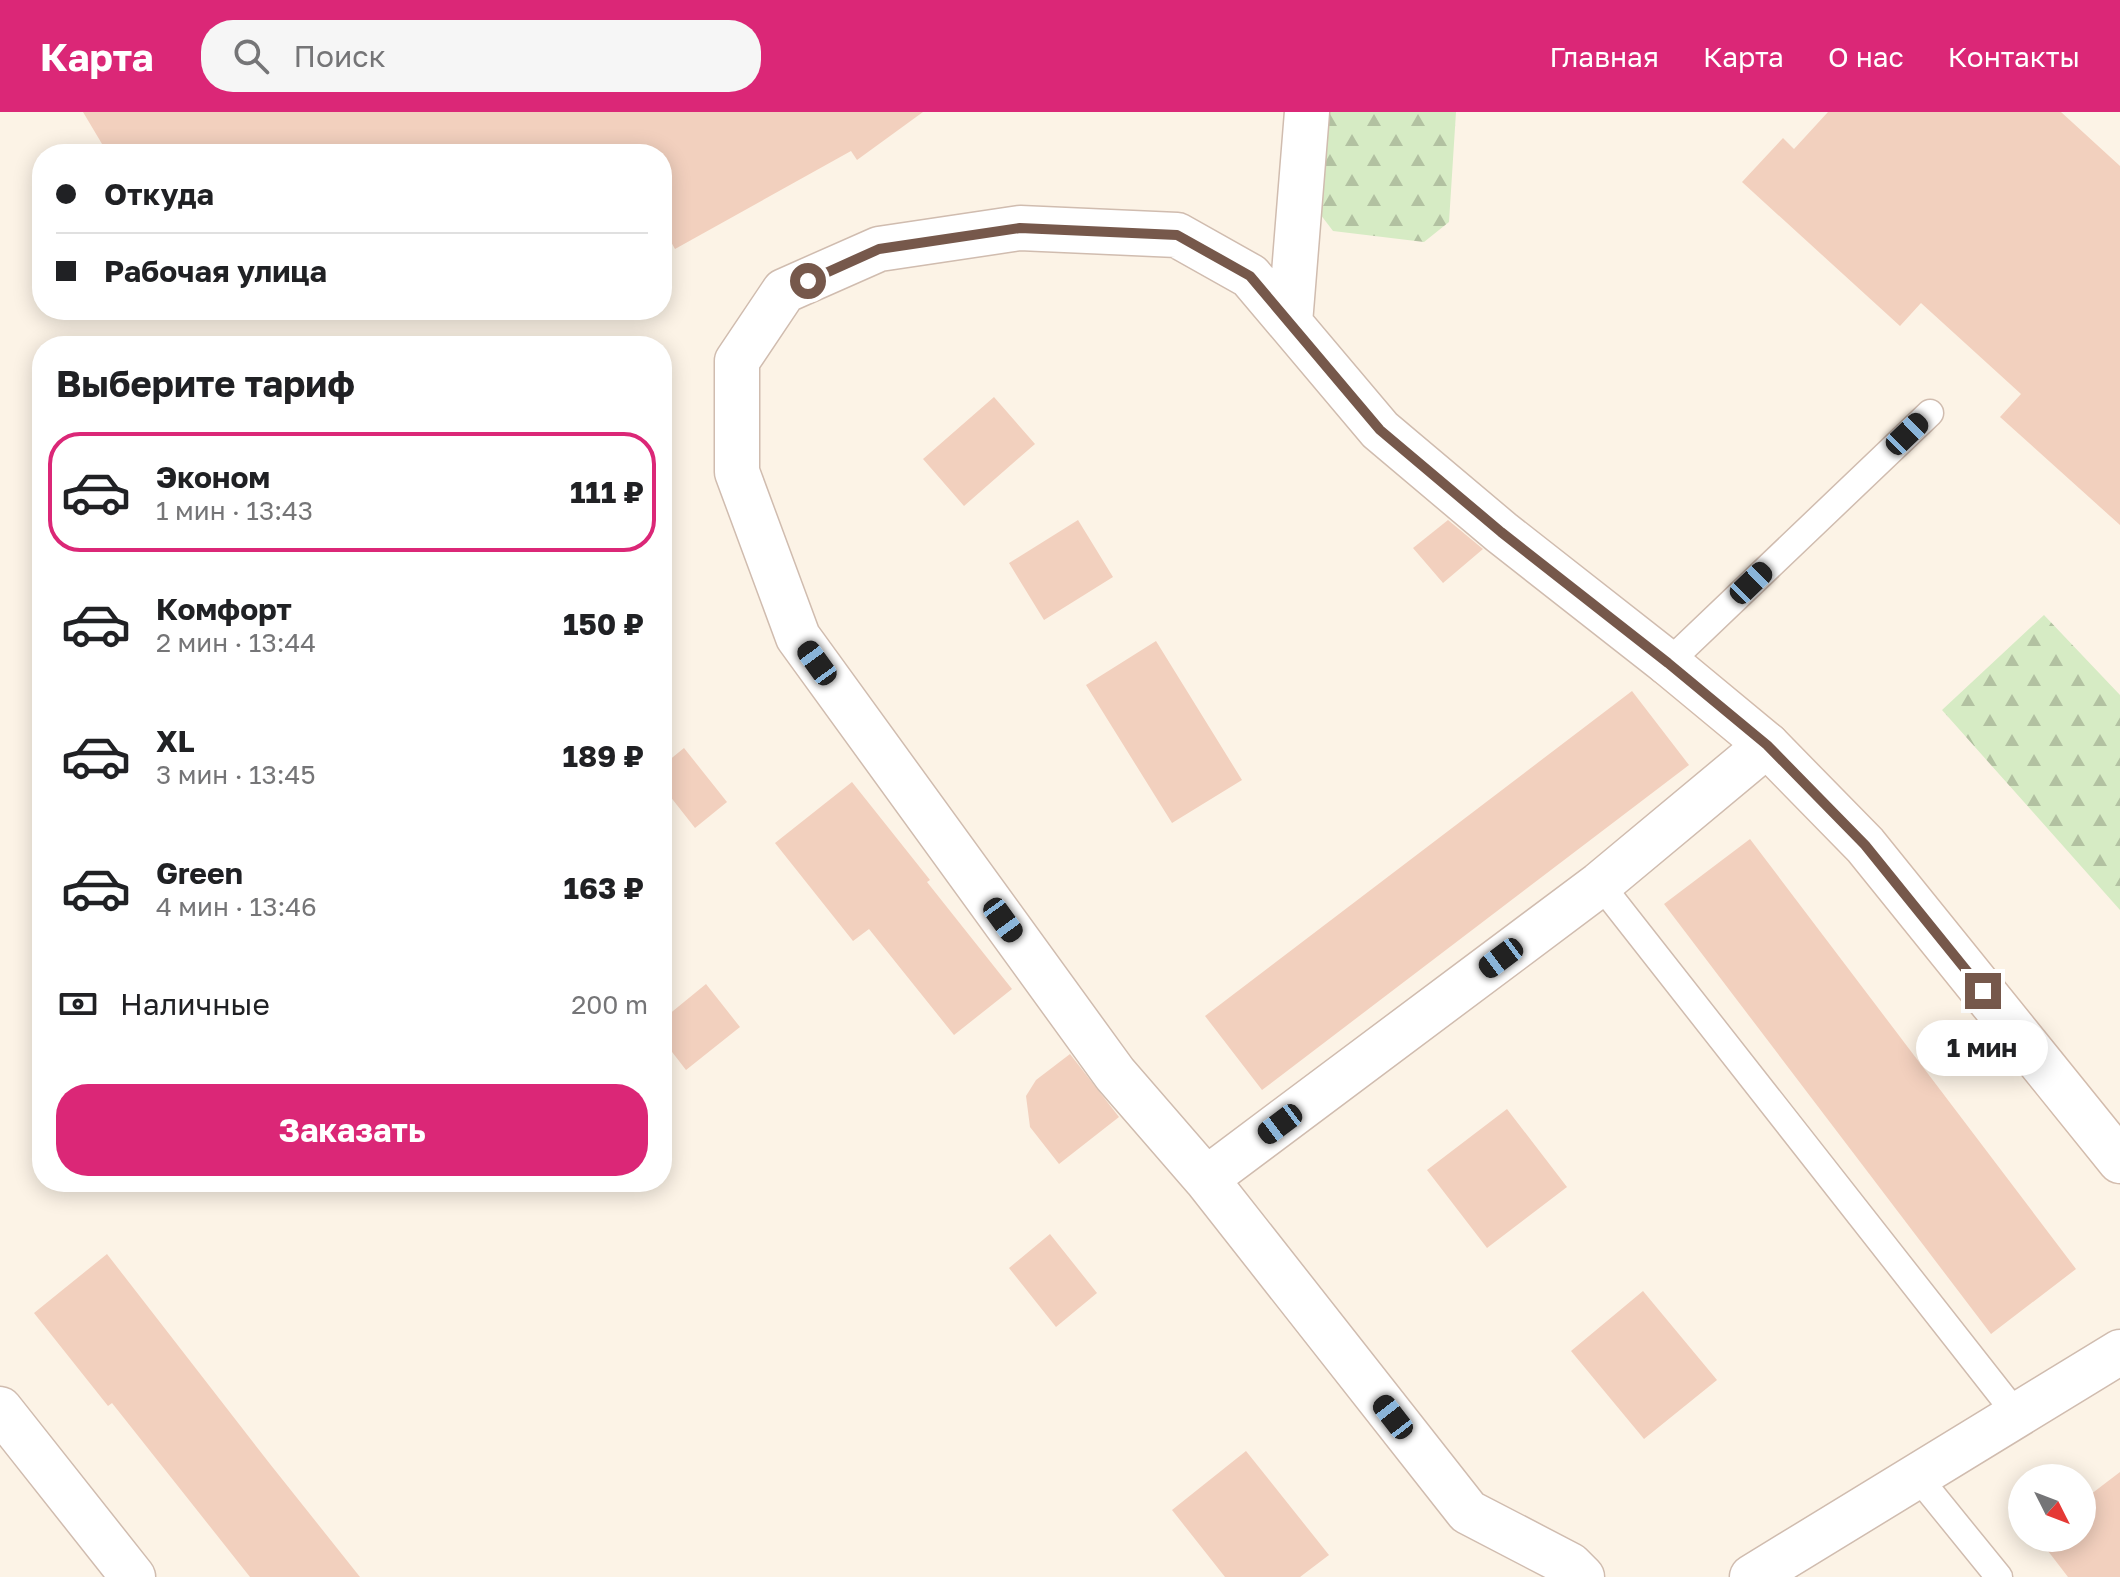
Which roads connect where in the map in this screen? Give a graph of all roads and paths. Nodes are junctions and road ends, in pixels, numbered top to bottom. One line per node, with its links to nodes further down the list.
1 (1307, 112): 2 (street)
2 (1290, 323): 4 (street); 8 (street)
3 (1930, 413): 4 (lane)
4 (1668, 663): 5 (street)
5 (1767, 745): 6 (street); 7 (street)
6 (1600, 884): 8 (street); 11 (lane)
7 (2120, 1161)
8 (1206, 1179): 14 (street)
9 (2120, 1352): 11 (street)
10 (0, 1409): 13 (street)
11 (2017, 1415): 12 (street)
12 (1917, 1476): 15 (street); 16 (lane)
13 (133, 1577)
14 (1582, 1577)
15 (1752, 1577)
16 (1999, 1577)

